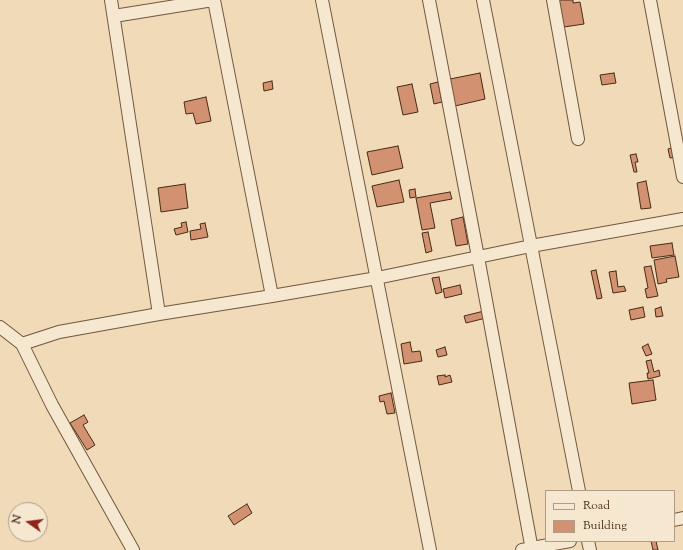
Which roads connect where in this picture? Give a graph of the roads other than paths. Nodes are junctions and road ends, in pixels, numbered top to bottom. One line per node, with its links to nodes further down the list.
1 (111, 0): 8 (street)
2 (214, 0): 8 (street); 15 (street)
3 (322, 0): 14 (street)
4 (429, 0): 13 (street)
5 (483, 0): 12 (street)
6 (553, 0): 9 (street)
7 (650, 0): 10 (street)
8 (114, 16): 16 (street)
9 (578, 139)
10 (683, 177)
11 (683, 219): 12 (street)
12 (531, 246): 13 (street); 19 (street)
13 (478, 257): 14 (street); 21 (street)
14 (377, 278): 15 (street); 23 (street)
15 (272, 296): 16 (street)
16 (159, 314): 18 (street)
17 (0, 326): 18 (street)
18 (22, 344): 22 (street)
19 (579, 490)
20 (565, 542): 21 (street)
21 (529, 549)
22 (133, 550)
23 (430, 550)

